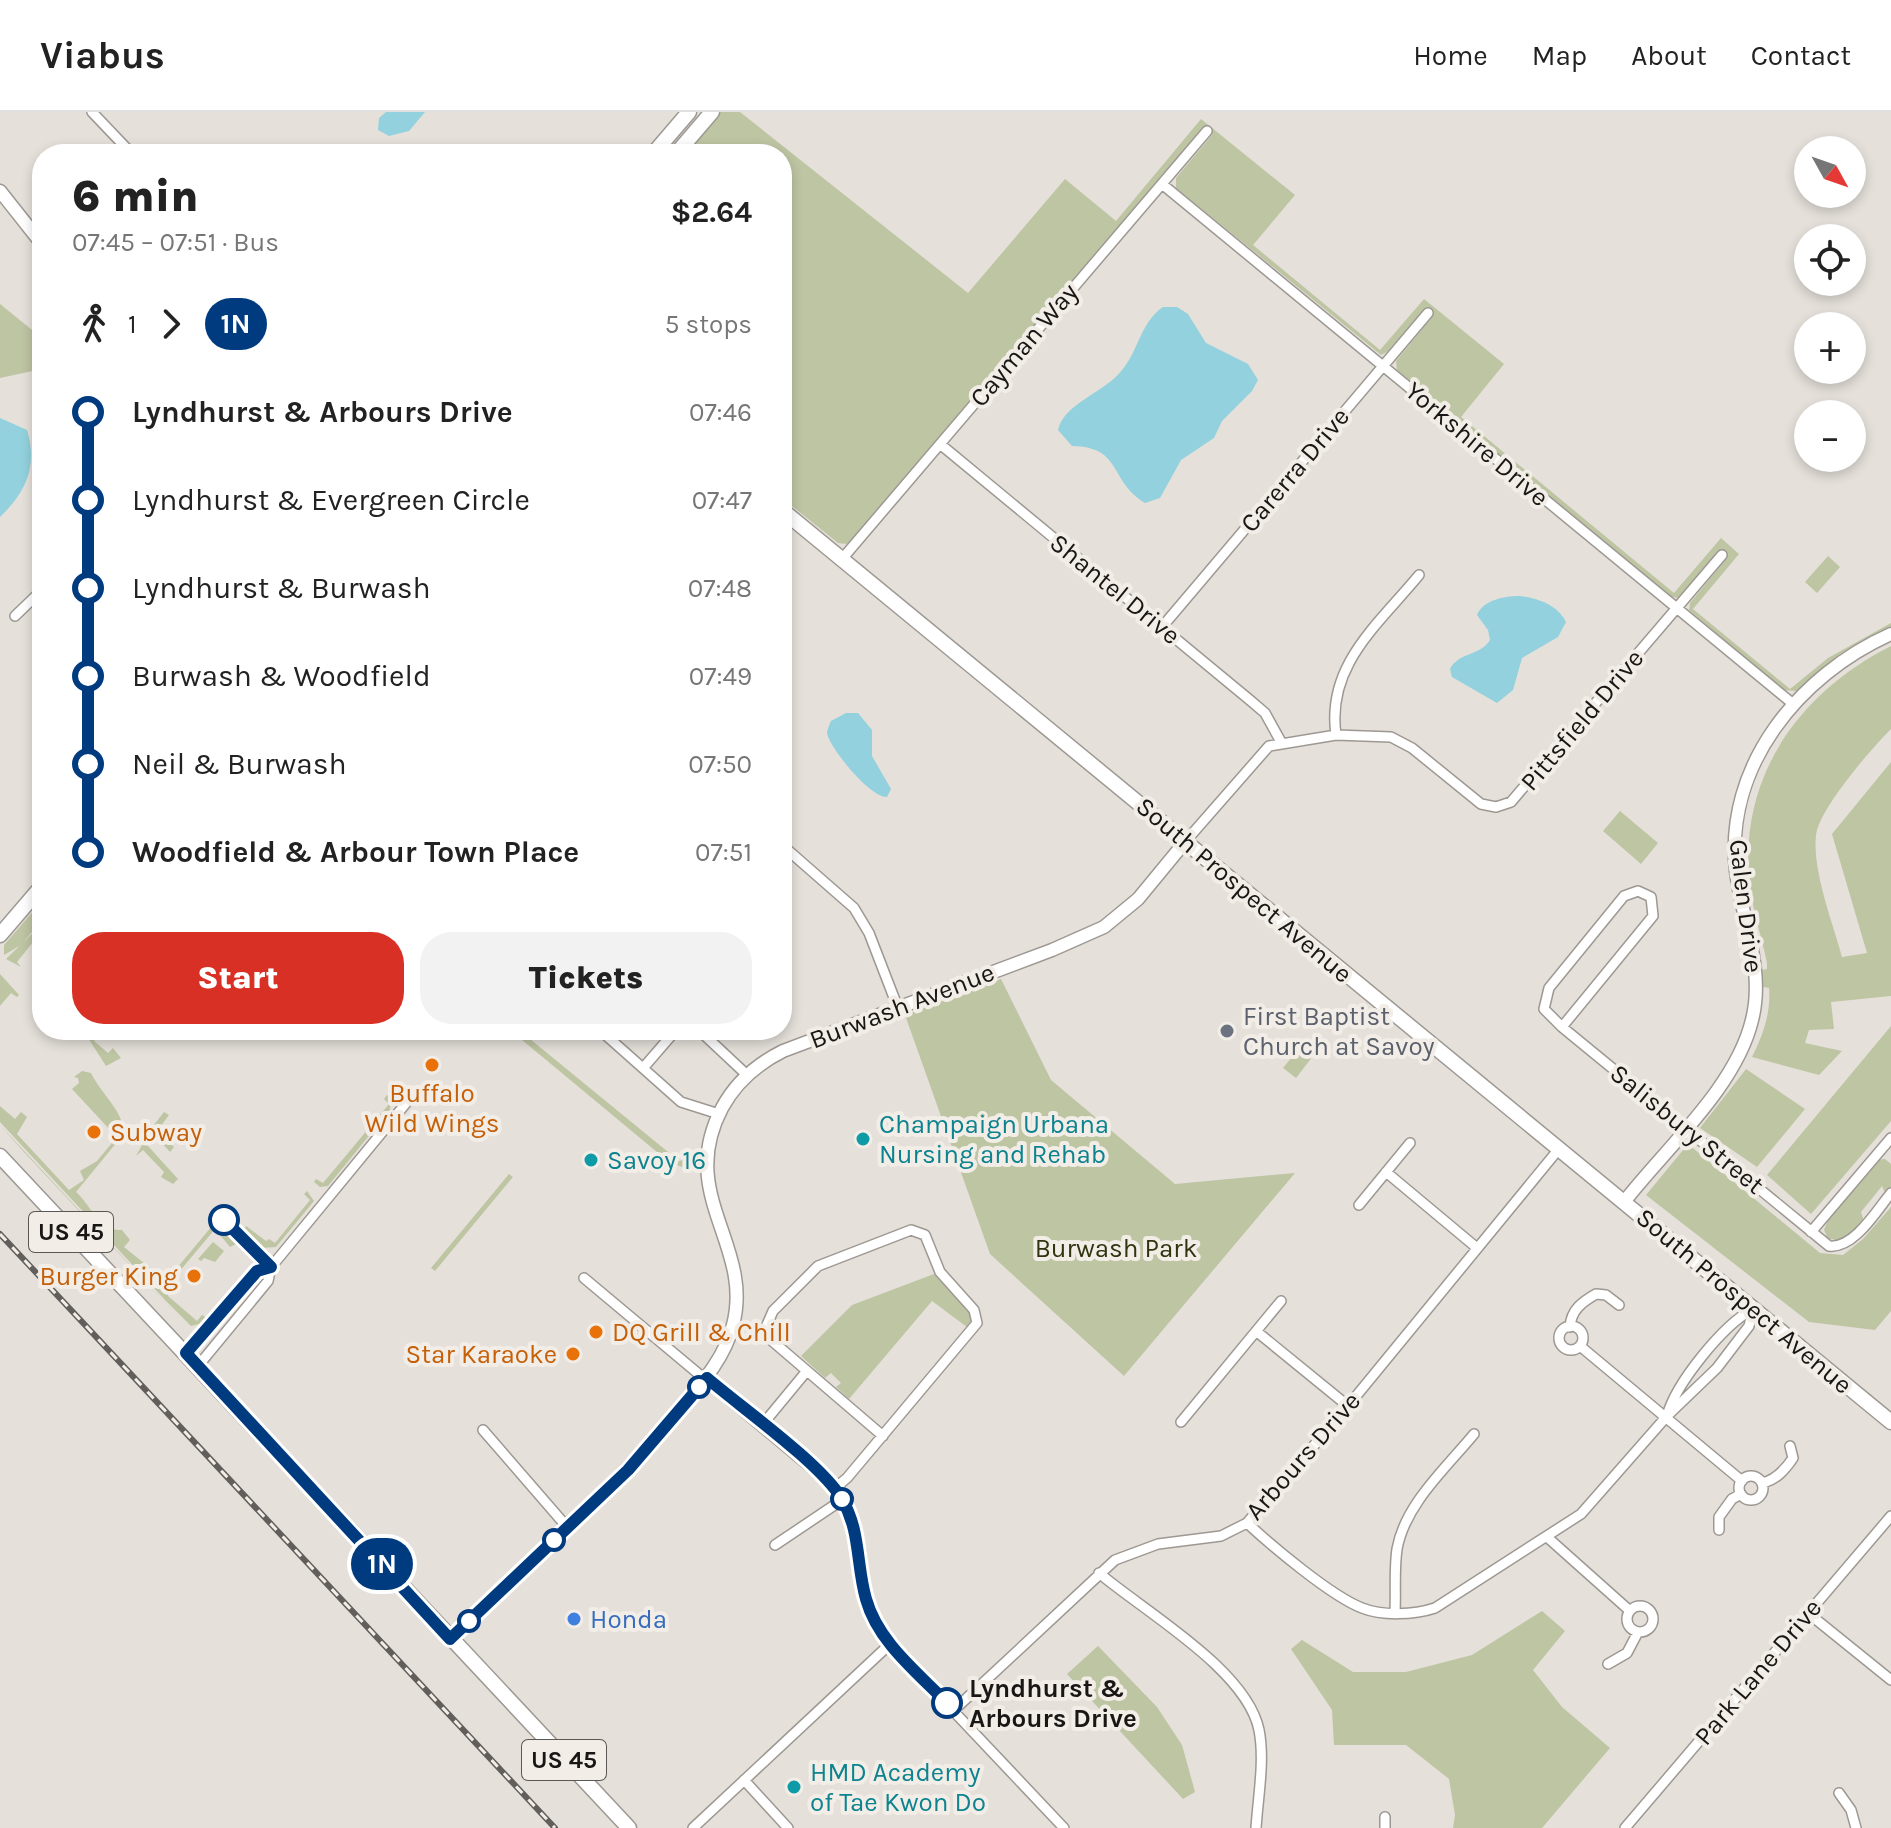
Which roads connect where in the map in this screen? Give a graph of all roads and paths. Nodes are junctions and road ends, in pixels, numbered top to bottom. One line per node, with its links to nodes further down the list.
1 (92, 112): 5 (street)
2 (689, 112): 6 (main road)
3 (712, 112): 7 (main road)
4 (1207, 131): 8 (street, Cayman Way)
5 (122, 144)
6 (662, 144)
7 (685, 144)
8 (1162, 184): 12 (street, Yorkshire Drive); 13 (street, Cayman Way)
9 (0, 191): 10 (street)
10 (32, 231)
11 (1428, 313): 12 (street, Carerra Drive)
12 (1383, 366): 19 (street, Yorkshire Drive); 21 (street, Carerra Drive)
13 (940, 444): 16 (street, Cayman Way); 21 (street, Shantel Drive)
14 (792, 518): 16 (main road, South Prospect Avenue)
15 (1722, 555): 19 (street, Pittsfield Drive)
16 (842, 559): 26 (main road, South Prospect Avenue)
17 (1419, 575): 24 (street)
18 (32, 600): 20 (street)
19 (1676, 609): 23 (street, Yorkshire Drive); 24 (street, Pittsfield Drive)
20 (15, 616)
21 (1162, 627): 25 (street, Shantel Drive)
22 (1891, 634): 23 (street, Galen Drive)
23 (1792, 703): 39 (street, Galen Drive)
24 (1336, 735): 25 (street, Pittsfield Drive)
25 (1281, 742): 26 (street, Pittsfield Drive)
26 (1185, 842): 30 (street, Burwash Avenue); 42 (main road, South Prospect Avenue)
27 (792, 854): 30 (street)
28 (32, 898): 29 (main road)
29 (0, 935)
30 (898, 1008): 36 (street, Burwash Avenue)
31 (1562, 1027): 31 (street); 39 (street, Salisbury Street)
32 (612, 1040): 35 (street)
33 (667, 1040): 35 (street)
34 (710, 1040): 36 (street)
35 (644, 1067): 38 (street)
36 (747, 1075): 38 (street, Burwash Avenue)
37 (407, 1102): 50 (street)
38 (719, 1114): 63 (street, Burwash Avenue)
39 (1685, 1128): 46 (street, Galen Drive); 48 (street, Salisbury Street)
40 (1891, 1138): 48 (street)
41 (1410, 1143): 44 (street)
42 (1558, 1150): 46 (main road, South Prospect Avenue); 49 (street, Arbours Drive)
43 (0, 1156): 58 (main road, US 45)
44 (1386, 1172): 47 (street); 49 (street)
45 (1891, 1193): 48 (street)
46 (1624, 1202): 54 (main road, South Prospect Avenue)
47 (1359, 1205)
48 (1811, 1232)
49 (1477, 1248): 64 (street, Arbours Drive)
50 (271, 1267): 58 (street); 60 (street)
51 (584, 1278): 63 (street)
52 (1281, 1301): 56 (street)
53 (1619, 1305): 55 (street)
54 (1753, 1309): 59 (street); 61 (street); 67 (main road, South Prospect Avenue)
55 (1570, 1327): 57 (street); 57 (street)
56 (1256, 1331): 64 (street); 66 (street)
57 (1580, 1346): 65 (street)
58 (186, 1353): 60 (main road, US 45)
59 (1703, 1358): 61 (street); 65 (street)
60 (198, 1366): 89 (main road, US 45)
61 (1717, 1368): 65 (street)
62 (806, 1372): 68 (street); 71 (street); 71 (street)
63 (707, 1378): 68 (street); 80 (street, Burwash Avenue)
64 (1348, 1406): 79 (street, Arbours Drive)
65 (1667, 1416): 73 (street); 82 (street)
66 (1181, 1422)
67 (1891, 1422)
68 (763, 1424): 75 (street)
69 (483, 1430): 80 (street)
70 (1474, 1434): 86 (street)
71 (883, 1436): 75 (street)
72 (1790, 1446): 74 (street)
73 (1742, 1481): 74 (street); 76 (street)
74 (1762, 1483): 76 (street)
75 (835, 1488): 77 (street)
76 (1741, 1494): 81 (street)
77 (842, 1500): 83 (street); 90 (street)
78 (1891, 1516): 87 (street, Park Lane Drive)
79 (1247, 1523): 84 (street, Arbours Drive); 86 (street)
80 (567, 1527): 89 (street, Burwash Avenue)
81 (1719, 1530)
82 (1547, 1537): 85 (street); 86 (street)
83 (775, 1545)
84 (1099, 1573): 93 (street, Arbours Drive); 101 (street)
85 (1630, 1611): 88 (street); 88 (street)
86 (1395, 1612)
87 (1808, 1613): 92 (street); 103 (street, Park Lane Drive)
88 (1638, 1632): 91 (street)
89 (450, 1639): 97 (main road, US 45)
90 (890, 1644): 93 (street); 94 (street)
91 (1608, 1664)
92 (1891, 1680)
93 (954, 1710): 100 (street)
94 (744, 1780): 98 (street); 99 (street)
95 (1839, 1793): 104 (street)
96 (1385, 1817): 102 (street)
97 (629, 1828)
98 (693, 1828)
99 (788, 1828)
100 (1064, 1828)
101 (1256, 1828)
102 (1385, 1828)
103 (1625, 1828)
104 (1856, 1828)

